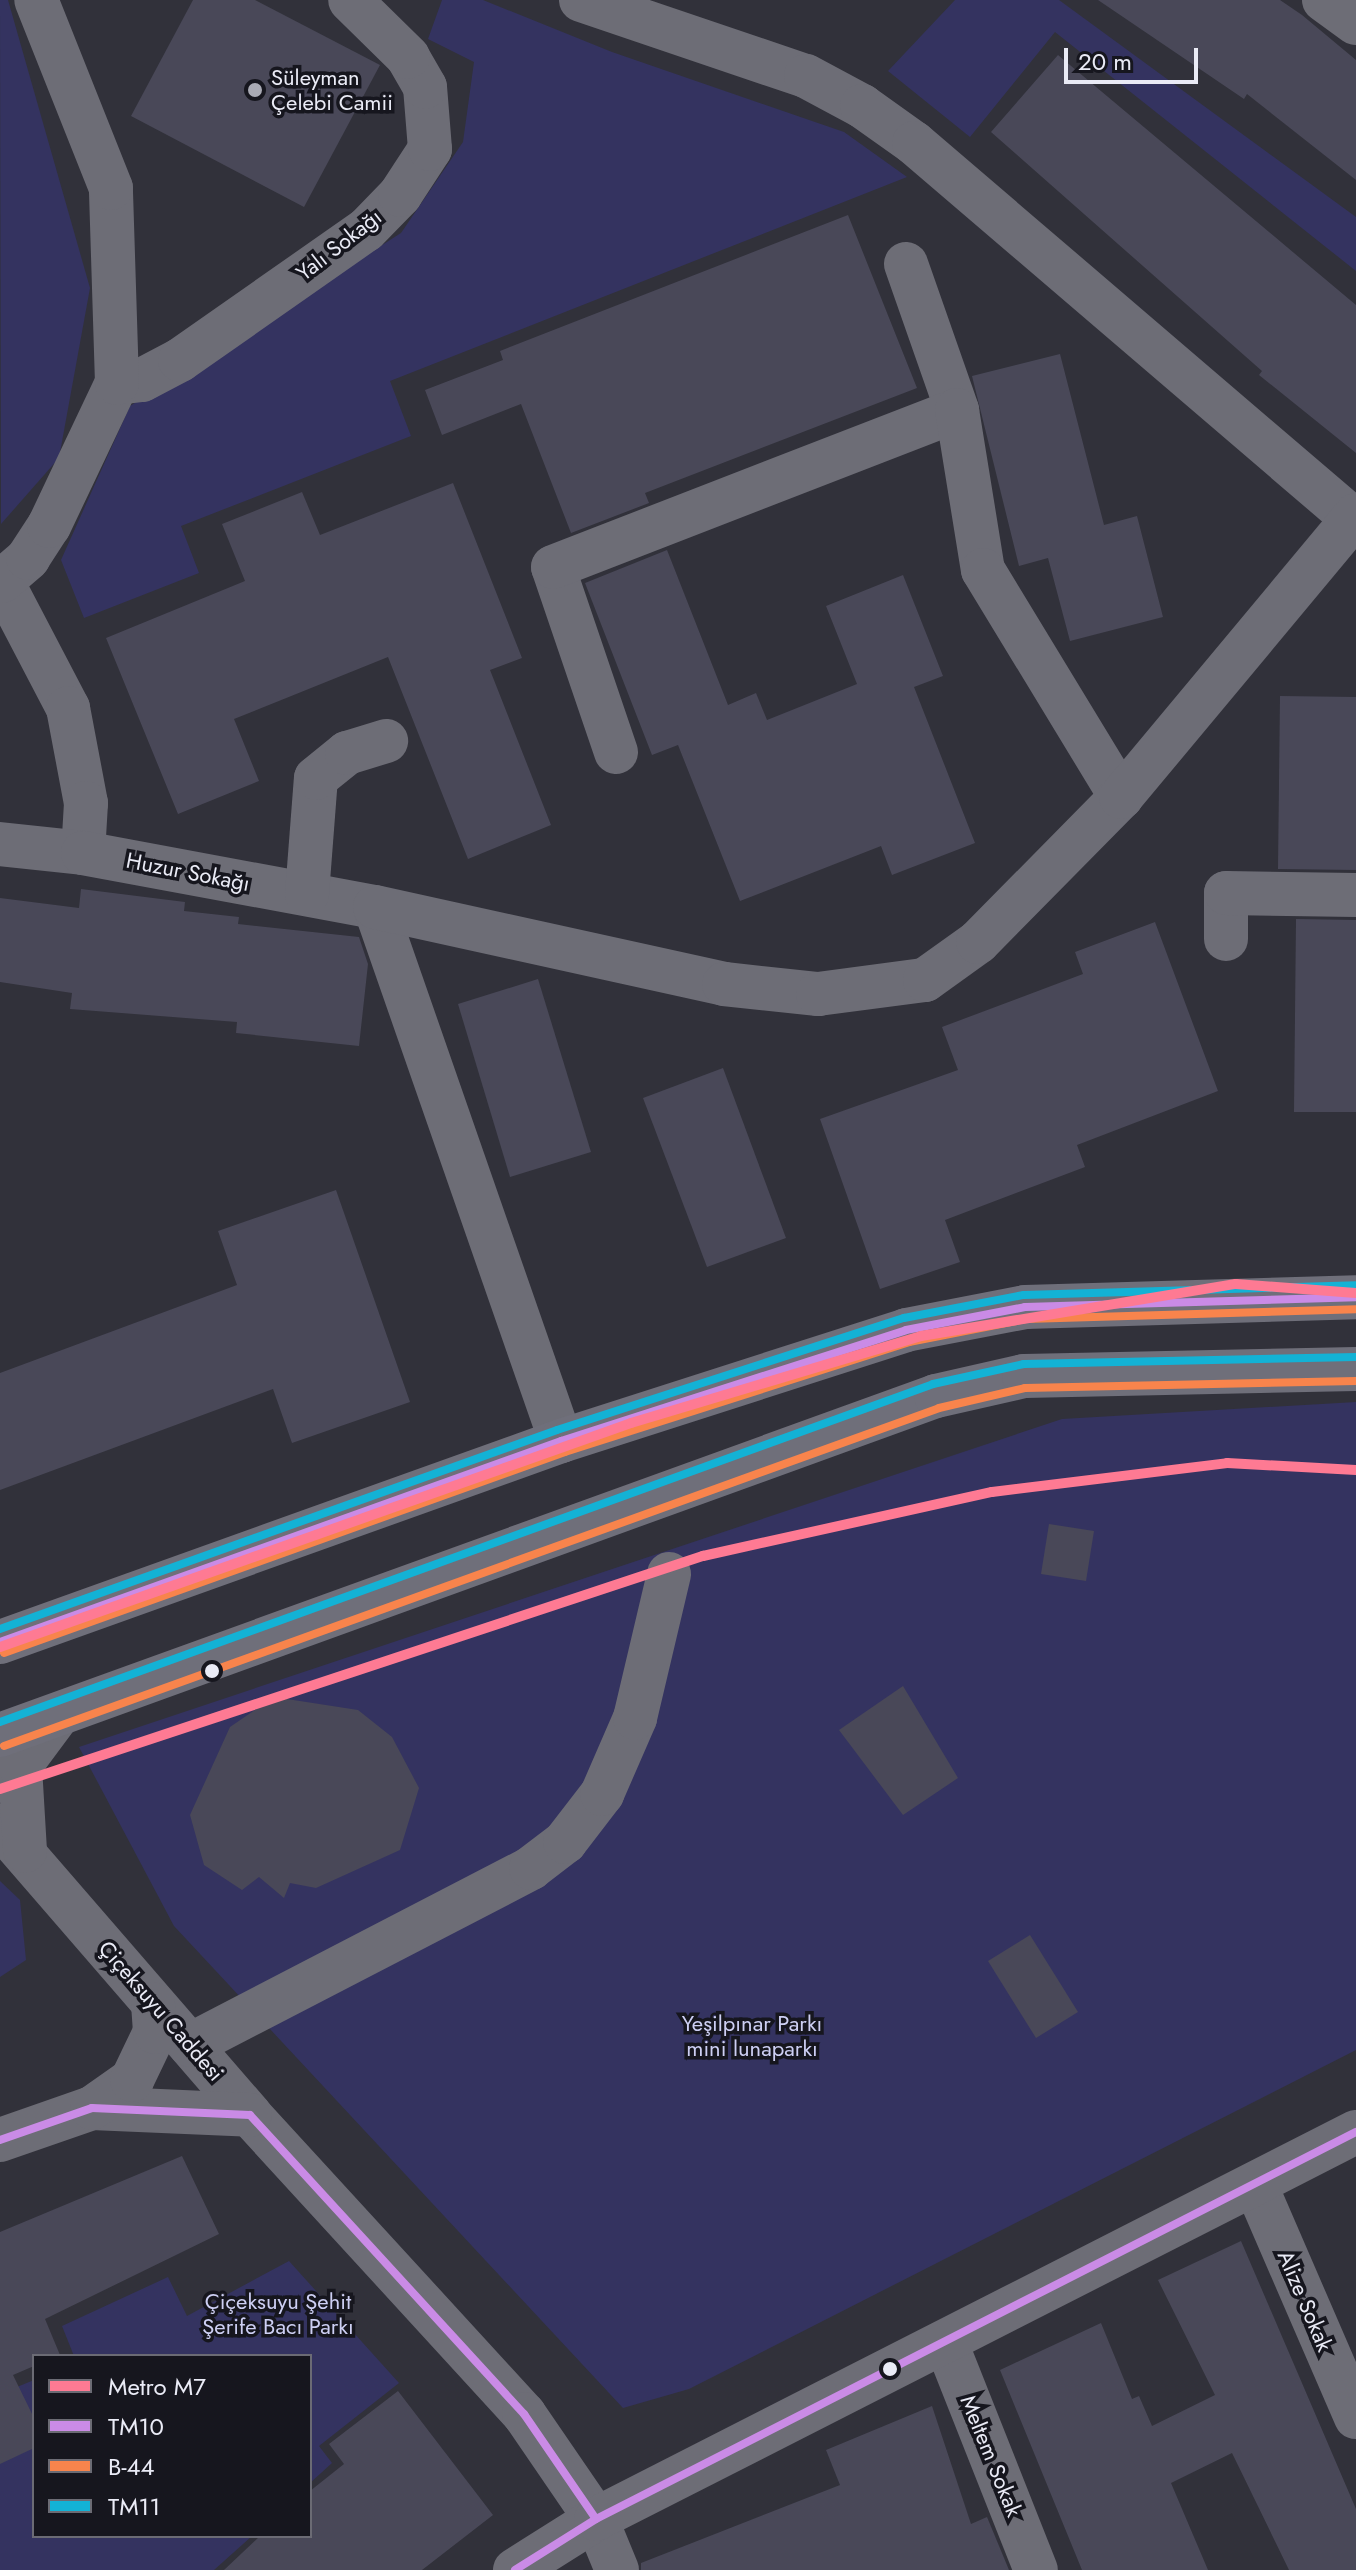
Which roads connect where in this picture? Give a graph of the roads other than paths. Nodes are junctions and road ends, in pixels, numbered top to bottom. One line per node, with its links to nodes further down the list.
1 (36, 0): 7 (street)
2 (350, 0): 7 (street, Yalı Sokağı)
3 (581, 0): 9 (street)
4 (1324, 0): 5 (street)
5 (1356, 23)
6 (906, 264): 8 (street)
7 (117, 383): 10 (street)
8 (957, 410): 12 (street); 13 (street)
9 (1354, 517): 13 (street, Huzur Sokağı)
10 (1, 579): 15 (street)
11 (386, 741): 16 (street)
12 (616, 752)
13 (1121, 797): 18 (street, Huzur Sokağı)
14 (0, 844): 15 (street, Huzur Sokağı)
15 (83, 853): 16 (street, Huzur Sokağı)
16 (307, 894): 18 (street, Huzur Sokağı)
17 (1356, 895): 19 (street)
18 (375, 907): 22 (street)
19 (1226, 939)
20 (1356, 1297): 22 (main road)
21 (1356, 1369): 25 (main road)
22 (561, 1441): 24 (main road)
23 (669, 1574): 29 (street)
24 (0, 1642)
25 (58, 1715): 26 (main road); 27 (street)
26 (0, 1735)
27 (12, 1839): 28 (street, Çiçeksuyu Caddesi)
28 (153, 2004): 29 (street, Çiçeksuyu Caddesi); 30 (street)
29 (190, 2045): 31 (street, Çiçeksuyu Caddesi)
30 (92, 2108): 31 (street); 33 (street)
31 (250, 2115): 37 (street, Çiçeksuyu Caddesi)
32 (1356, 2132): 34 (street)
33 (0, 2140)
34 (1255, 2184): 35 (street); 36 (street, Alize Sokak)
35 (946, 2343): 37 (street); 40 (street, Meltem Sokak)
36 (1356, 2417)
37 (596, 2519): 38 (street); 39 (street, Çiçeksuyu Caddesi)
38 (515, 2570)
39 (617, 2570)
40 (1036, 2570)

